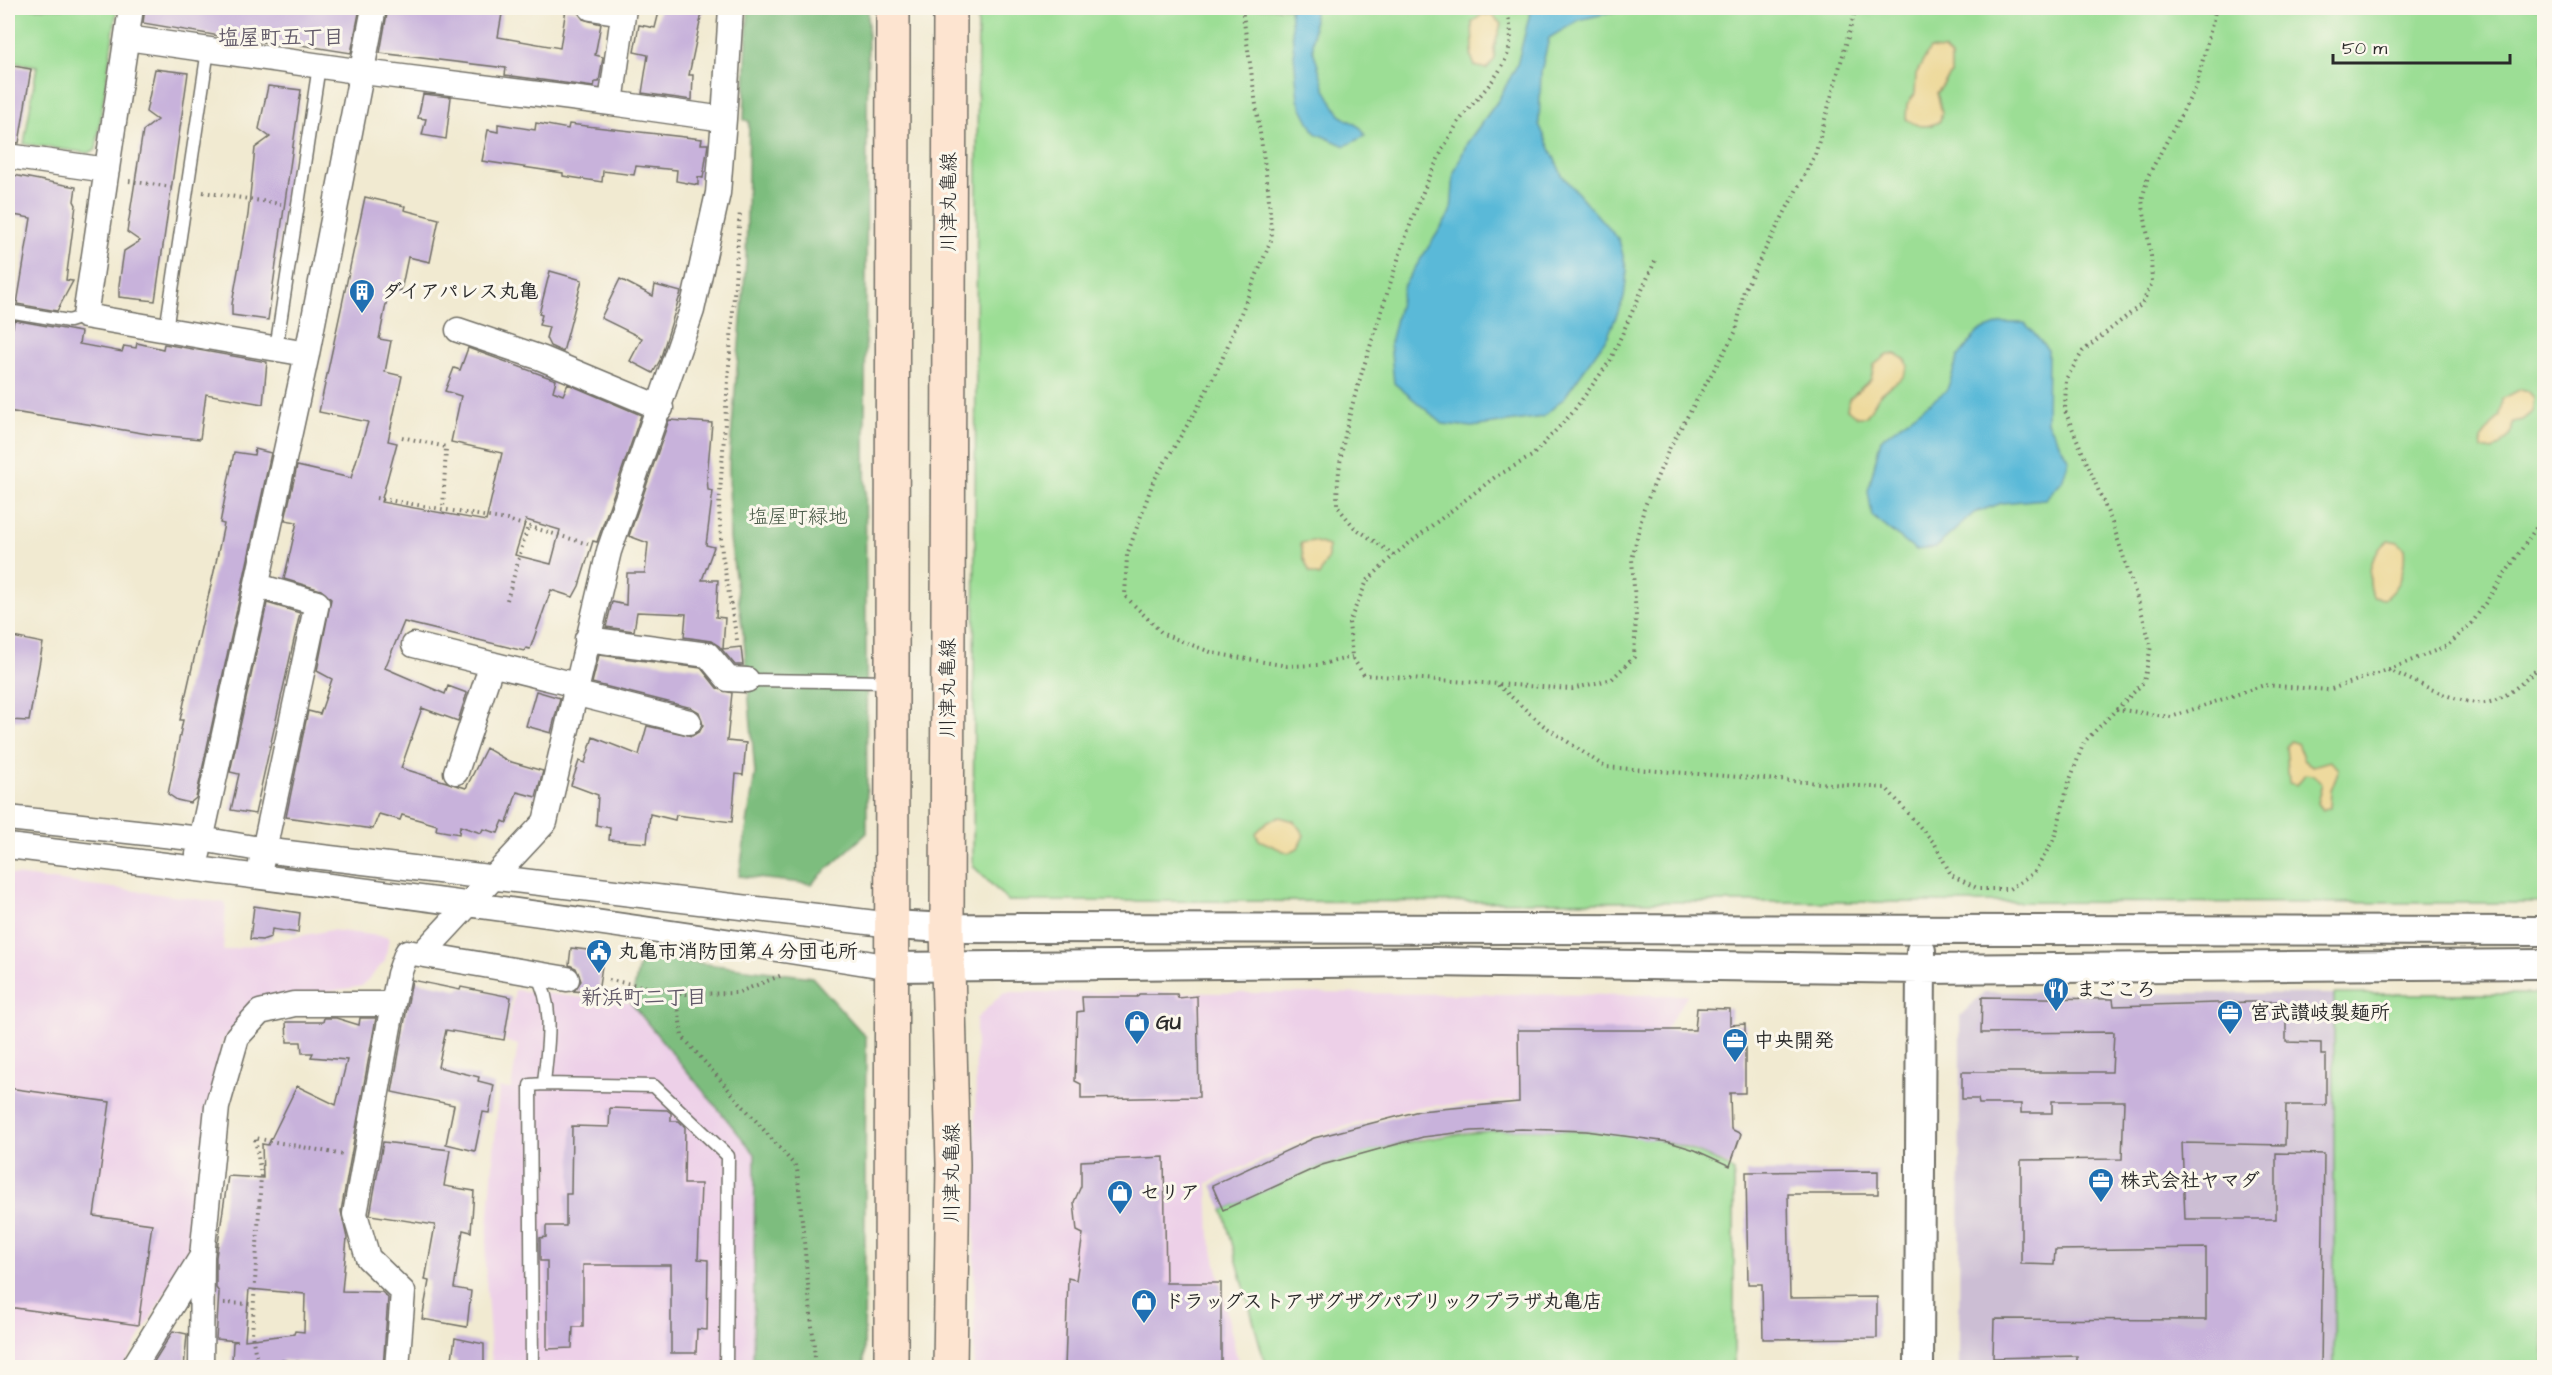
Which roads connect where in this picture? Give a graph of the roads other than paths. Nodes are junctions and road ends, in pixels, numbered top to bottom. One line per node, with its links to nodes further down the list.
1 (131, 8): 8 (street)
2 (374, 8): 11 (street)
3 (591, 8): 7 (street)
4 (730, 8): 13 (street)
5 (893, 8): 28 (main road)
6 (950, 8): 41 (main road, 川津丸亀線)
7 (624, 10): 12 (street)
8 (127, 38): 9 (street); 15 (street)
9 (208, 50): 10 (street); 18 (lane)
10 (319, 66): 11 (street); 20 (lane)
11 (363, 72): 12 (street); 21 (street)
12 (612, 103): 13 (street)
13 (724, 119): 22 (street)
14 (8, 156): 15 (street)
15 (106, 174): 17 (street)
16 (8, 311): 17 (lane)
17 (85, 316): 18 (street)
18 (166, 330): 20 (street)
19 (458, 330): 22 (street)
20 (276, 349): 21 (street)
21 (307, 354): 23 (street)
22 (661, 408): 24 (street)
23 (258, 586): 33 (street); 35 (street)
24 (587, 639): 27 (street); 29 (street)
25 (414, 645): 26 (street)
26 (492, 664): 29 (street); 31 (street)
27 (747, 680): 28 (lane)
28 (892, 682): 40 (main road)
29 (575, 689): 30 (street); 37 (street)
30 (689, 722)
31 (456, 772)
32 (8, 818): 33 (street)
33 (201, 839): 35 (street); 36 (street)
34 (8, 846): 36 (street)
35 (264, 850): 37 (street); 38 (street)
36 (195, 871): 38 (street)
37 (496, 877): 39 (street); 40 (street)
38 (258, 878): 39 (street)
39 (471, 903): 44 (street); 47 (street)
40 (892, 925): 41 (street); 47 (main road)
41 (947, 928): 42 (street); 46 (main road, 川津丸亀線)
42 (1923, 928): 43 (street); 48 (street)
43 (2544, 931)
44 (422, 954): 49 (street); 51 (street)
45 (2544, 964): 48 (street)
46 (950, 966): 47 (street); 48 (street); 60 (main road, 川津丸亀線)
47 (891, 967): 59 (main road)
48 (1920, 969): 61 (street)
49 (536, 973): 50 (street); 52 (lane)
50 (567, 979)
51 (393, 1004): 53 (street); 56 (street)
52 (544, 1084): 57 (lane); 58 (lane)
53 (202, 1256): 54 (street); 55 (street)
54 (133, 1368)
55 (201, 1368)
56 (397, 1368)
57 (532, 1368)
58 (726, 1368)
59 (891, 1368)
60 (950, 1368)
61 (1919, 1368)

